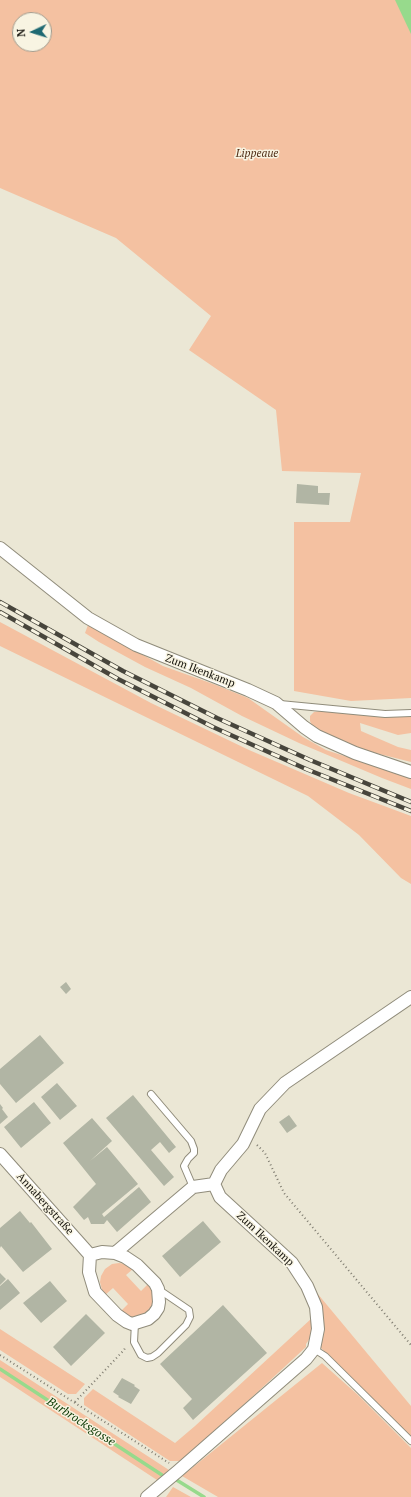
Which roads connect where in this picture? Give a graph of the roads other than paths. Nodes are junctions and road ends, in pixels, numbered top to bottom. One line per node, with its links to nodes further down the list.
1 (0, 548): 2 (street, Zum Ikenkamp)
2 (276, 703): 3 (lane); 4 (street, Zum Ikenkamp)
3 (411, 713)
4 (411, 772)
5 (411, 996): 8 (street)
6 (151, 1094): 9 (lane)
7 (0, 1154): 11 (street, Annabergstraße)
8 (214, 1184): 9 (street); 14 (street, Zum Ikenkamp)
9 (193, 1187): 10 (street)
10 (115, 1253): 11 (street); 12 (street)
11 (90, 1255): 13 (street)
12 (158, 1289): 13 (street); 13 (lane)
13 (135, 1323)
14 (314, 1349): 15 (lane); 16 (street)
15 (411, 1441)
16 (147, 1497)

